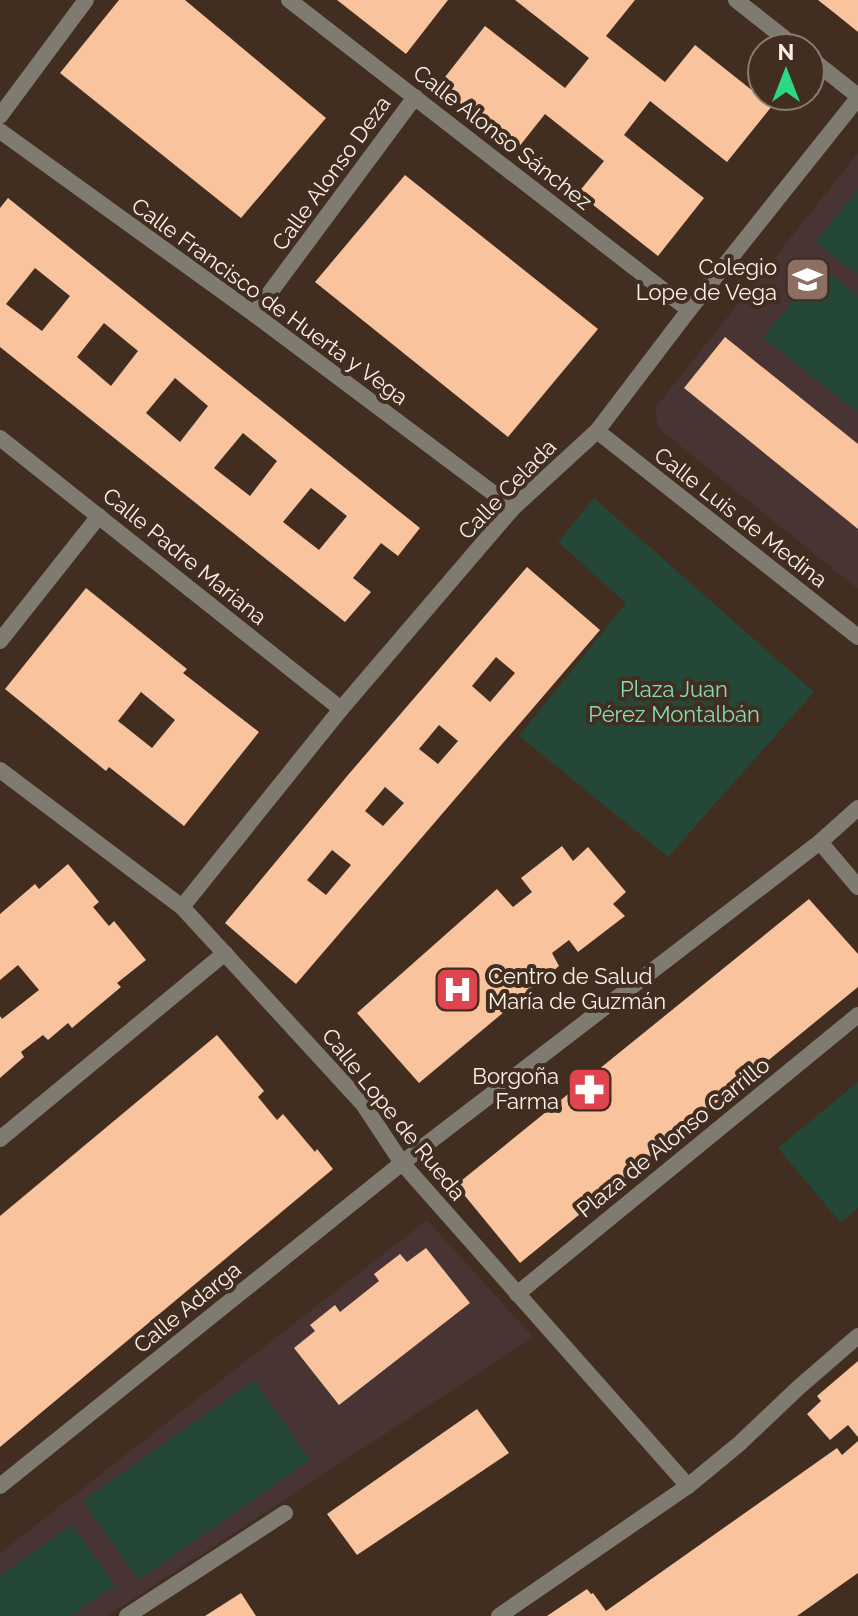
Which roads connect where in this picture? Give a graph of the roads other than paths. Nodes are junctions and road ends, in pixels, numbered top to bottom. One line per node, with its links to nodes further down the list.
1 (86, 0): 8 (street)
2 (289, 0): 6 (street, Calle Alonso Sánchez)
3 (736, 0): 4 (street)
4 (777, 32)
5 (826, 71): 7 (street)
6 (415, 97): 10 (street, Calle Alonso Sánchez); 11 (street, Calle Alonso Deza)
7 (858, 97): 10 (street, Calle Celada)
8 (0, 116)
9 (0, 131): 11 (street, Calle Francisco de Huerta y Vega)
10 (689, 310): 12 (street, Calle Celada)
11 (254, 314): 14 (street, Calle Francisco de Huerta y Vega)
12 (597, 431): 14 (street, Calle Celada); 16 (street, Calle Luis de Medina)
13 (0, 438): 15 (street, Calle Padre Mariana)
14 (513, 508): 18 (street, Calle Celada)
15 (99, 516): 17 (street); 18 (street, Calle Padre Mariana)
16 (858, 637)
17 (0, 641)
18 (341, 709): 23 (street, Calle Celada)
19 (0, 770): 23 (street, Calle Lope de Rueda)
20 (858, 808): 21 (street, Calle Adarga)
21 (820, 842): 22 (street); 27 (street, Calle Adarga)
22 (858, 887)
23 (182, 907): 24 (street, Calle Lope de Rueda)
24 (225, 953): 26 (street); 27 (street, Calle Lope de Rueda)
25 (858, 1015): 28 (street, Plaza de Alonso Carrillo)
26 (0, 1139)
27 (402, 1163): 28 (street, Calle Lope de Rueda); 30 (street, Calle Adarga)
28 (517, 1294): 31 (street, Calle Lope de Rueda)
29 (858, 1336): 31 (street)
30 (0, 1486)
31 (688, 1486): 34 (street)
32 (285, 1513): 33 (street)
33 (127, 1616)
34 (499, 1616)

